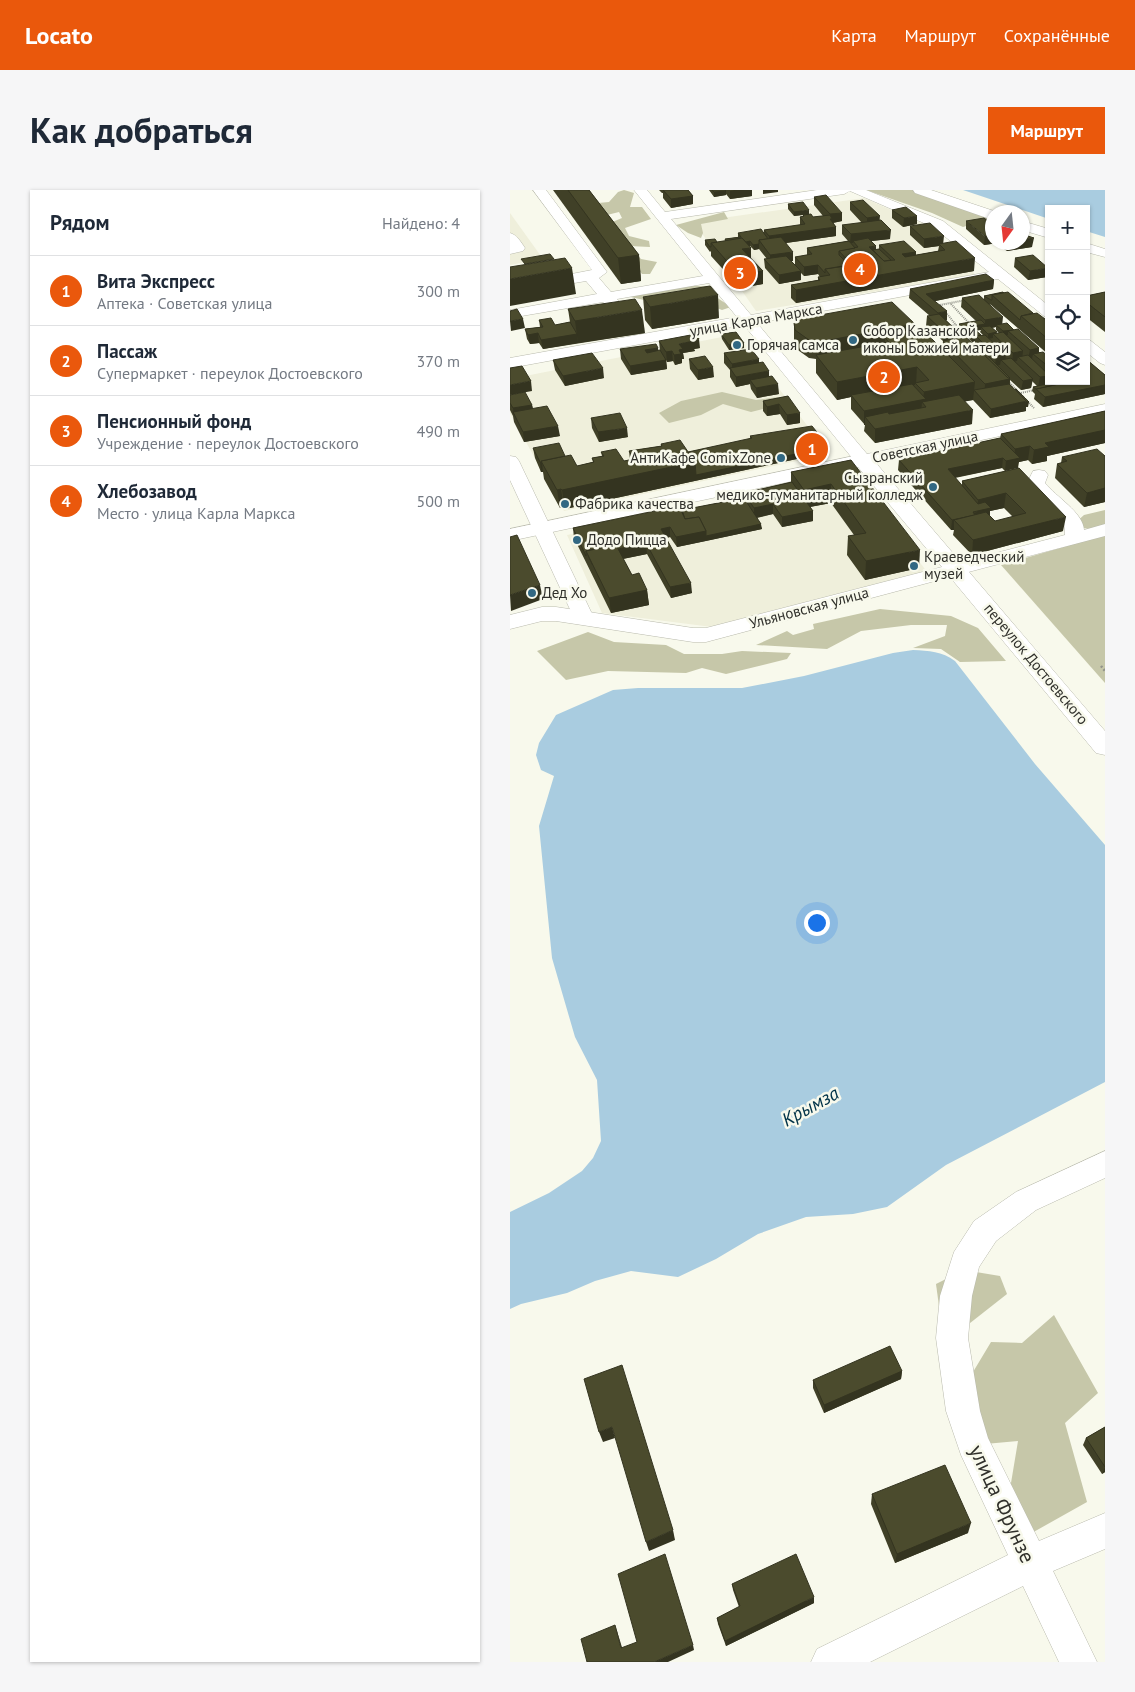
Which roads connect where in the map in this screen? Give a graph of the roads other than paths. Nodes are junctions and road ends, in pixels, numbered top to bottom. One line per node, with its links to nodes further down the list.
1 (539, 190): 15 (street)
2 (640, 190): 7 (street, переулок Достоевского)
3 (844, 190): 7 (street)
4 (855, 190): 14 (street)
5 (919, 190): 6 (street)
6 (985, 213)
7 (662, 216): 16 (street, переулок Достоевского)
8 (1030, 228): 9 (street)
9 (1045, 233)
10 (510, 237): 12 (street)
11 (1090, 248): 13 (street)
12 (510, 250)
13 (1105, 253)
14 (1001, 274): 19 (street); 22 (street, улица Карла Маркса)
15 (590, 276): 17 (street); 18 (street)
16 (714, 278): 18 (street); 22 (street, переулок Достоевского)
17 (510, 290)
18 (607, 297): 20 (street); 21 (street)
19 (1045, 310)
20 (510, 314)
21 (623, 318)
22 (749, 321): 24 (street, улица Карла Маркса); 28 (street, переулок Достоевского)
23 (1090, 347): 25 (street)
24 (512, 359)
25 (1105, 360)
26 (1105, 409): 28 (street, Советская улица)
27 (510, 460): 30 (street)
28 (863, 460): 30 (main road, Советская улица); 34 (main road, переулок Достоевского)
29 (1039, 475): 33 (street)
30 (543, 528): 32 (main road, Советская улица); 35 (street)
31 (1105, 530): 33 (street, Ульяновская улица)
32 (510, 535)
33 (1074, 539): 34 (street, Ульяновская улица)
34 (957, 569): 35 (main road, Ульяновская улица); 37 (main road, переулок Достоевского)
35 (584, 618): 36 (main road, Ульяновская улица)
36 (510, 622)
37 (1105, 747)
38 (1105, 1164): 40 (street, улица Фрунзе)
39 (1105, 1531): 40 (street)
40 (1030, 1563): 41 (street); 42 (street, улица Фрунзе)
41 (830, 1662)
42 (1078, 1662)

